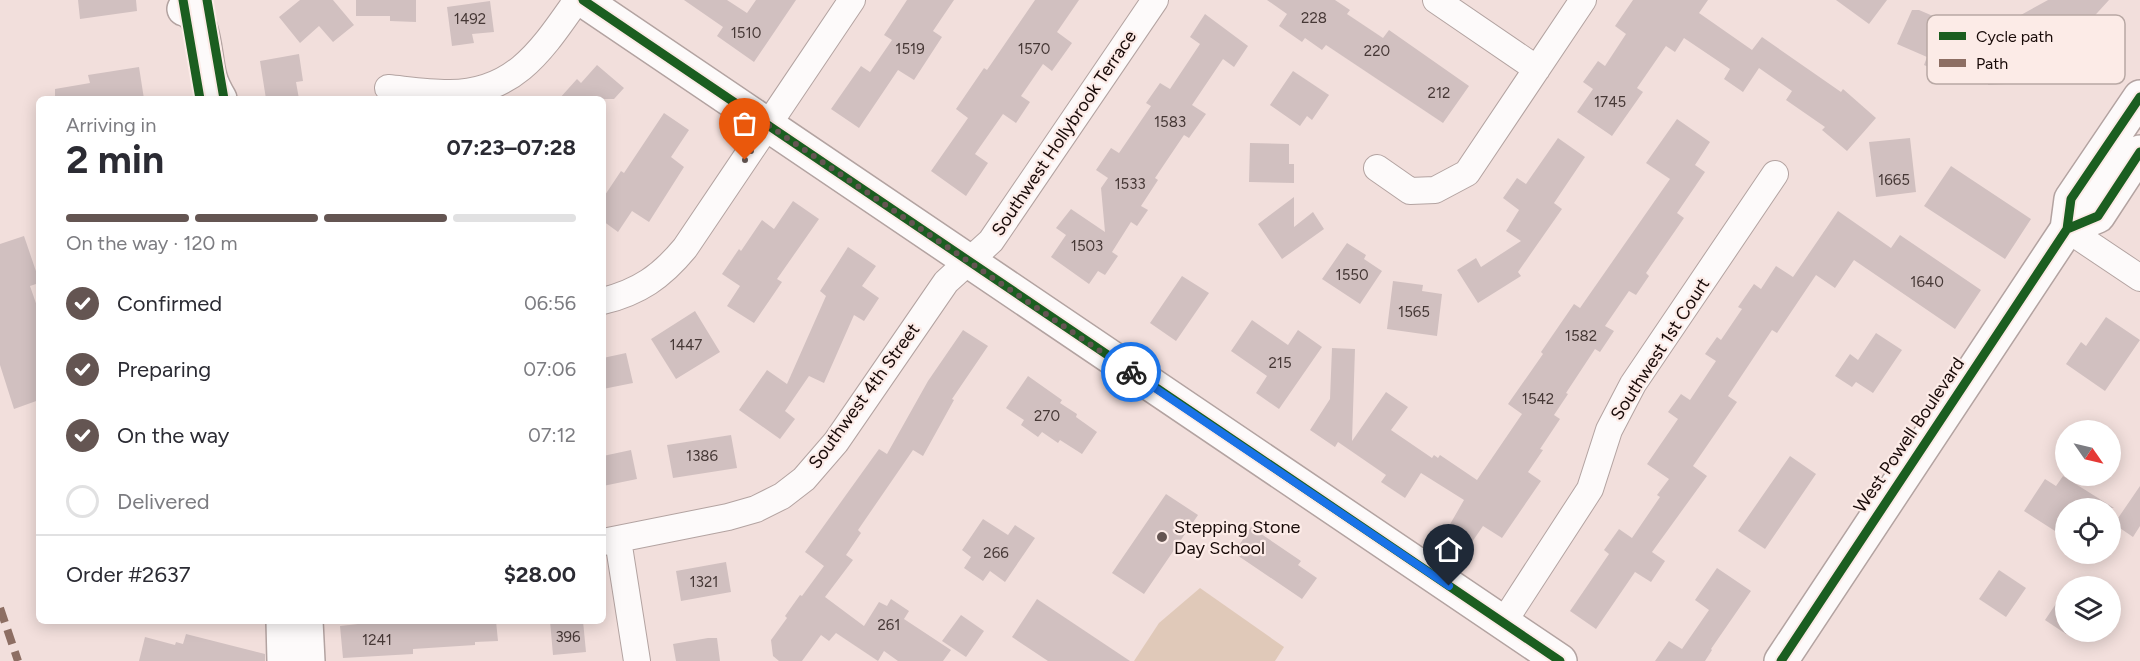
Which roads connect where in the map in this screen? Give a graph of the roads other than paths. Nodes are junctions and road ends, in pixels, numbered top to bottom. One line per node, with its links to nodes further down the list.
1 (576, 0): 9 (street)
2 (583, 0): 14 (street)
3 (852, 0): 14 (street)
4 (1155, 0): 19 (street, Southwest Hollybrook Terrace)
5 (1436, 0): 8 (street)
6 (1582, 0): 8 (street)
7 (191, 3): 10 (street); 11 (street); 12 (street)
8 (1537, 69): 16 (street)
9 (388, 88)
10 (200, 96)
11 (218, 96)
12 (223, 96)
13 (2140, 97): 18 (street, West Powell Boulevard)
14 (768, 125): 19 (street); 21 (street)
15 (2140, 152): 18 (street)
16 (1377, 168)
17 (1775, 174): 23 (street, Southwest 1st Court)
18 (2067, 229): 20 (street); 30 (street, West Powell Boulevard)
19 (969, 261): 22 (street, Southwest 4th Street); 23 (street)
20 (2140, 278)
21 (606, 300)
22 (611, 541): 28 (street)
23 (1503, 623): 29 (street)
24 (283, 624): 26 (street)
25 (306, 624): 27 (street)
26 (284, 661)
27 (308, 661)
28 (637, 661)
29 (1560, 661)
30 (1781, 661)

